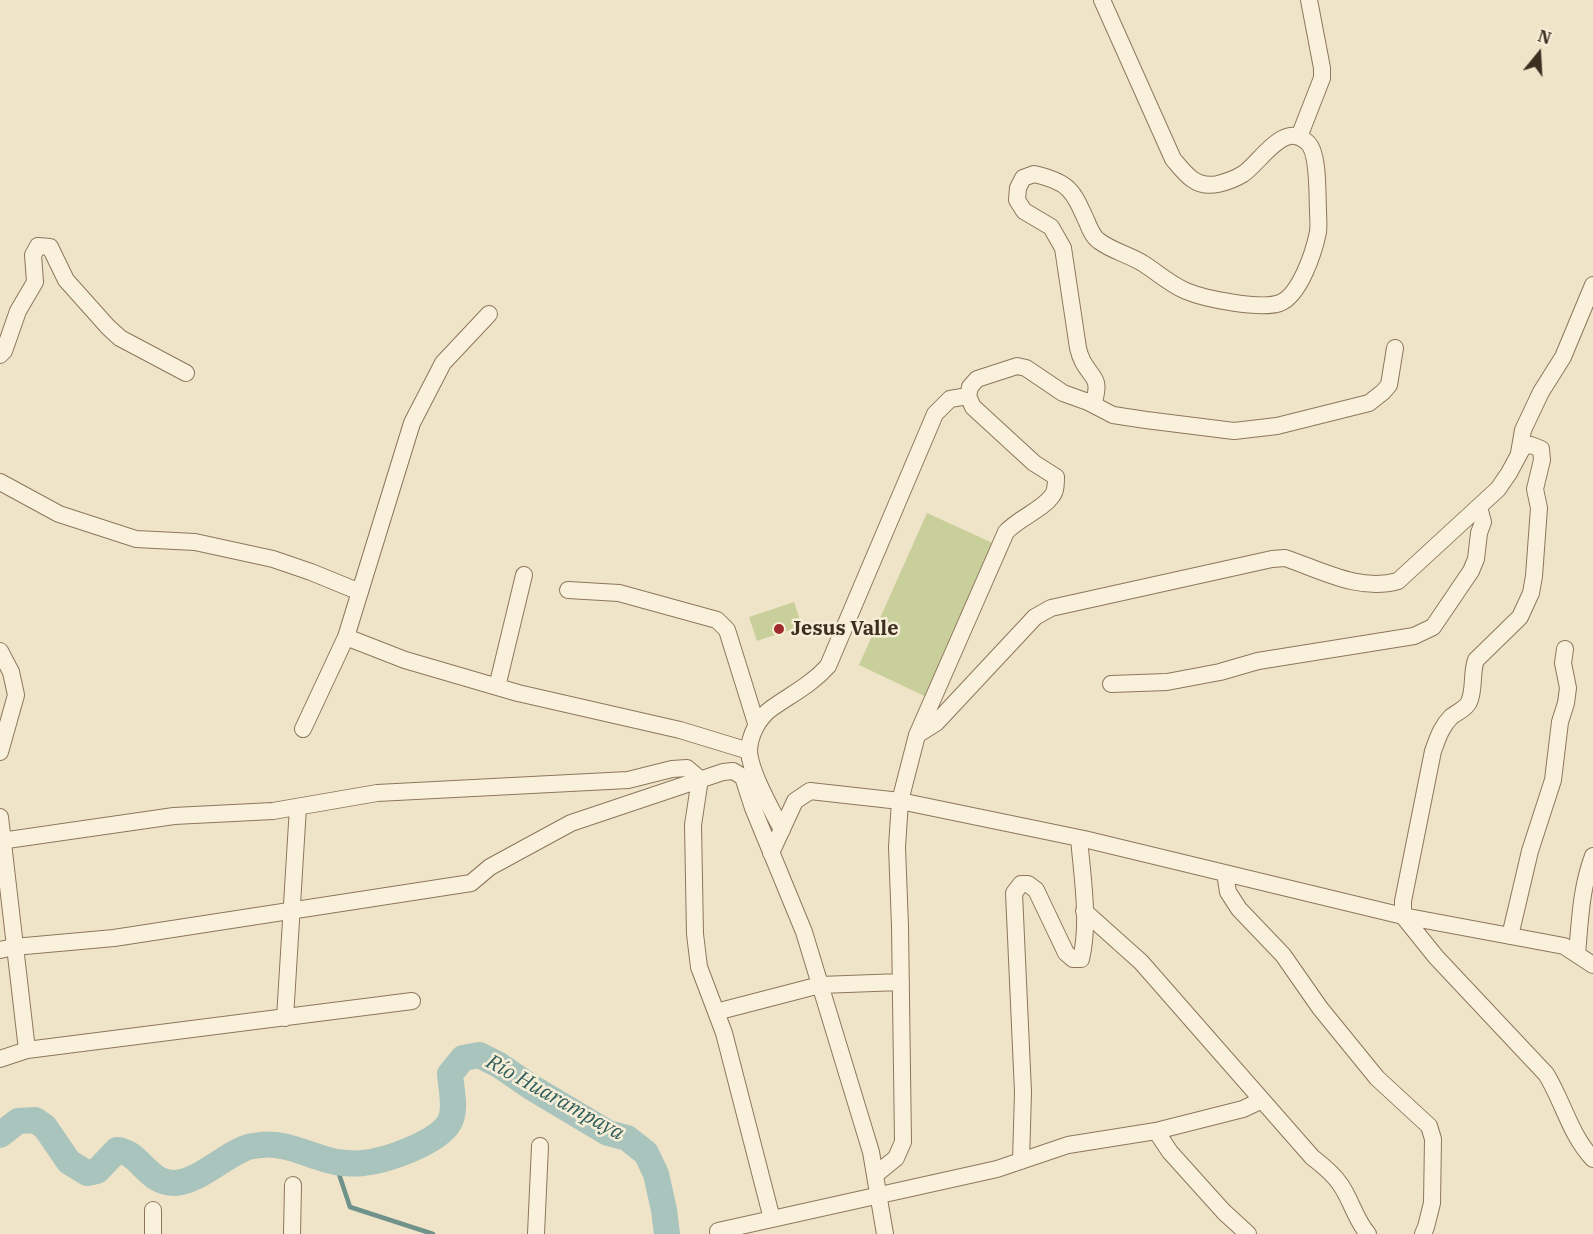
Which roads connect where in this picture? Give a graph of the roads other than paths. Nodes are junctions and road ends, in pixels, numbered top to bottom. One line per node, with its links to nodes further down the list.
1 (1102, 0): 3 (street)
2 (1309, 0): 3 (street)
3 (1299, 137): 10 (street)
4 (1593, 285): 11 (street)
5 (489, 314): 16 (street)
6 (1395, 348): 10 (street)
7 (0, 355): 8 (street)
8 (186, 373)
9 (968, 396): 10 (street); 22 (street); 24 (street)
10 (1088, 402)
11 (1518, 453): 13 (street); 39 (street)
12 (0, 482): 16 (street)
13 (1479, 507): 20 (street); 24 (street)
14 (524, 575): 21 (street)
15 (568, 590): 22 (street)
16 (360, 592): 17 (street)
17 (346, 637): 21 (street); 23 (street)
18 (1565, 649): 40 (street)
19 (0, 651): 25 (street)
20 (1111, 684)
21 (497, 687): 26 (street)
22 (756, 723): 26 (street)
23 (303, 729)
24 (917, 735): 28 (street)
25 (0, 752)
26 (749, 752): 31 (street)
27 (700, 779): 29 (street); 34 (street); 37 (street); 46 (street)
28 (900, 801): 31 (street); 32 (street); 43 (street)
29 (298, 807): 33 (street); 37 (street)
30 (0, 817): 33 (street)
31 (782, 830): 34 (street)
32 (1079, 838): 36 (street); 38 (street)
33 (1, 841): 41 (street)
34 (771, 853): 44 (street)
35 (1593, 856): 42 (street)
36 (1224, 873): 39 (street); 67 (street)
37 (291, 911): 41 (street); 47 (street)
38 (1084, 911): 50 (street); 54 (street)
39 (1403, 916): 40 (street); 53 (street)
40 (1510, 936): 42 (street)
41 (7, 948): 48 (street)
42 (1588, 960)
43 (901, 982): 44 (street); 55 (street)
44 (820, 985): 46 (street); 55 (street)
45 (412, 1001): 47 (street)
46 (716, 1012): 59 (street)
47 (285, 1018): 48 (street)
48 (27, 1050): 49 (street)
49 (0, 1059)
50 (1262, 1100): 51 (street); 66 (street)
51 (1156, 1131): 54 (street); 65 (street)
52 (540, 1146): 63 (street)
53 (1593, 1159)
54 (1021, 1161): 57 (street)
55 (874, 1175): 57 (street)
56 (293, 1185): 62 (street)
57 (878, 1196): 59 (street); 64 (street)
58 (153, 1210): 61 (street)
59 (772, 1219): 60 (street)
60 (718, 1231)
61 (153, 1234)
62 (292, 1234)
63 (536, 1234)
64 (885, 1234)
65 (1248, 1234)
66 (1368, 1234)
67 (1423, 1234)

